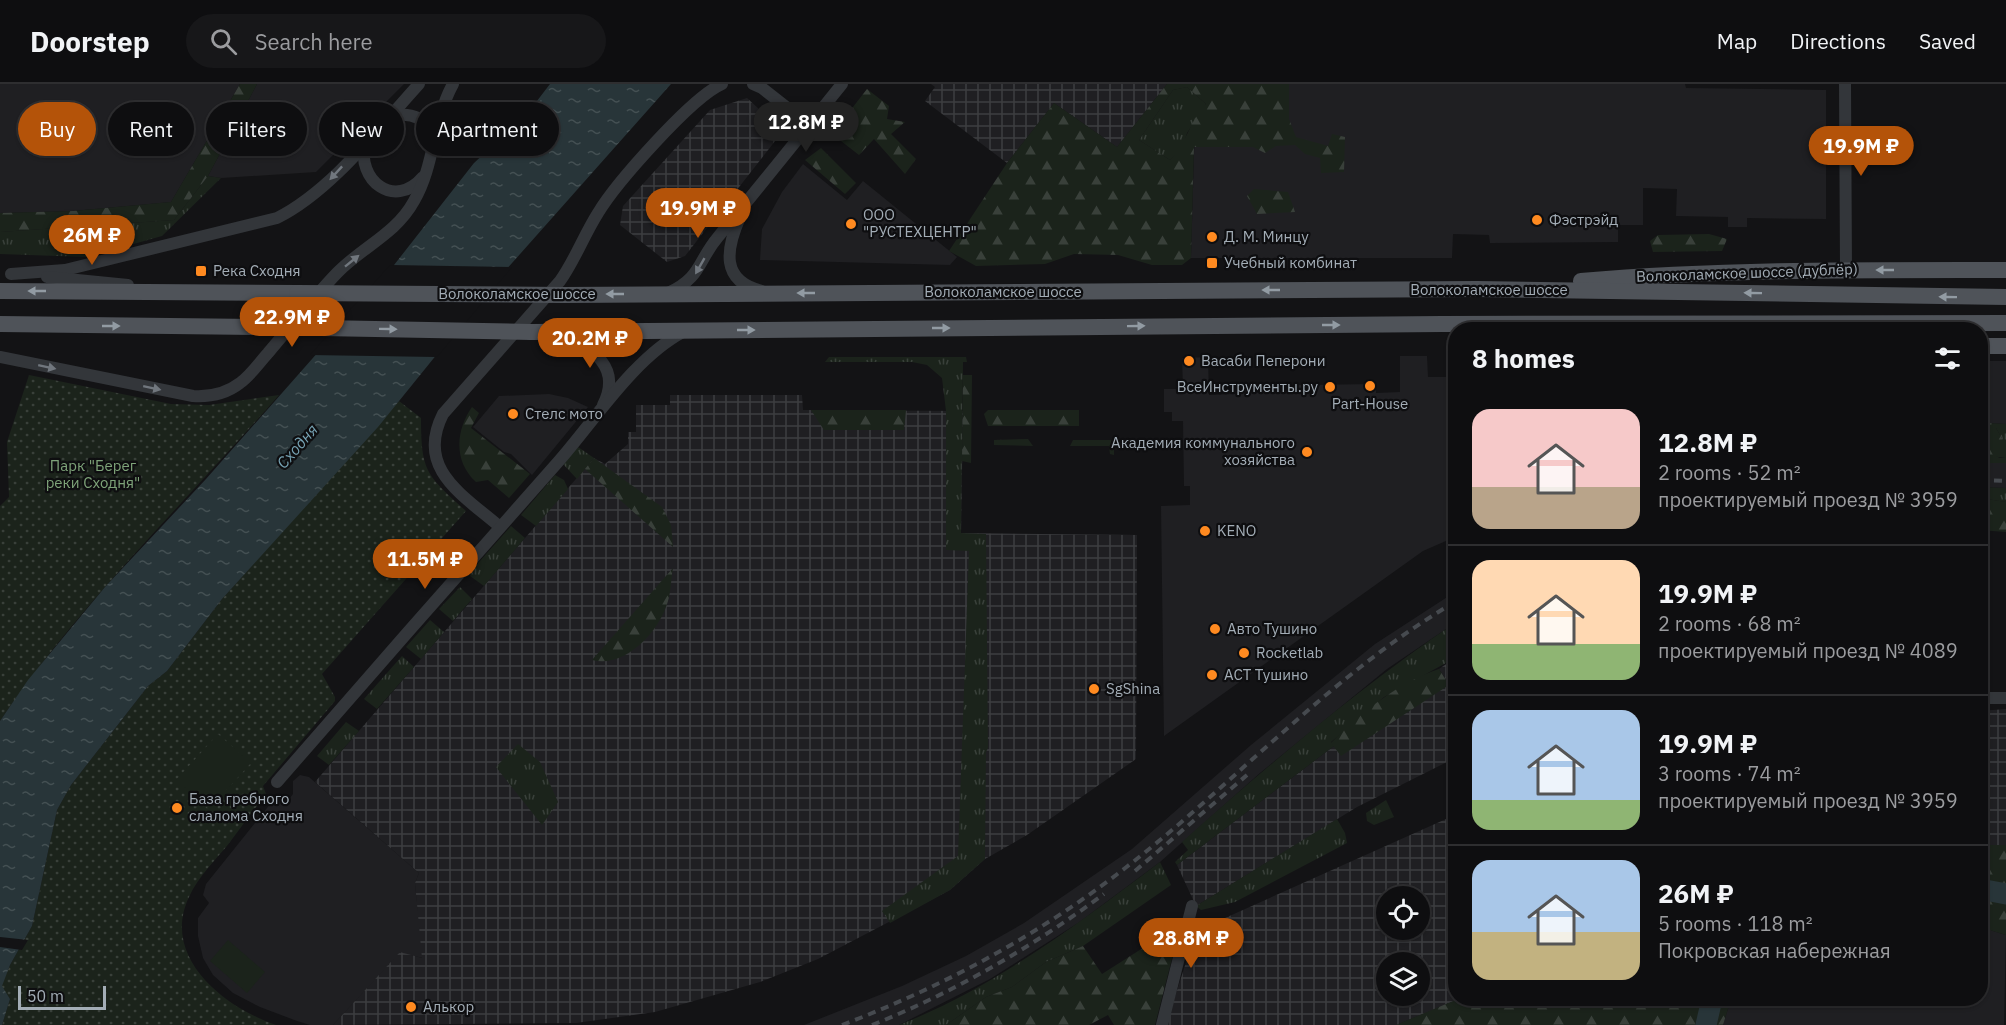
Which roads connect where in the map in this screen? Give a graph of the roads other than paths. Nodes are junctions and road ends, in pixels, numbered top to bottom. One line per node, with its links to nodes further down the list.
1 (419, 84): 7 (street)
2 (453, 84): 8 (street)
3 (722, 84): 34 (street)
4 (753, 84): 9 (street)
5 (842, 84): 9 (street)
6 (1845, 84): 15 (street)
7 (402, 102)
8 (447, 102)
9 (809, 125): 14 (street)
10 (352, 156): 17 (street, one-way to 17)
11 (364, 156): 13 (street)
12 (430, 156): 13 (street)
13 (425, 174): 32 (street, one-way to 13)
14 (746, 202): 21 (street); 22 (street, one-way to 22)
15 (1846, 270): 16 (main road, Волоколамское шоссе (дублёр), one-way to 15); 18 (main road, Волоколамское шоссе (дублёр))
16 (2006, 270)
17 (6, 274): 20 (street)
18 (1489, 289): 21 (main road, Волоколамское шоссе, one-way to 21); 23 (main road, Волоколамское шоссе, one-way to 18)
19 (0, 291): 20 (main road, Волоколамское шоссе, one-way to 19)
20 (179, 292): 22 (main road, Волоколамское шоссе, one-way to 20, bridge)
21 (775, 293): 22 (main road, Волоколамское шоссе)
22 (666, 294)
23 (2006, 297)
24 (1988, 323): 25 (main road)
25 (2006, 323)
26 (0, 324): 29 (main road, one-way to 29, bridge)
27 (1448, 325): 28 (main road, one-way to 27)
28 (687, 330): 29 (main road); 33 (street)
29 (561, 332): 33 (street)
30 (1988, 346): 31 (main road)
31 (2006, 346)
32 (0, 357)
33 (597, 417): 34 (street)
34 (500, 527): 37 (street)
35 (1988, 698): 36 (street)
36 (2006, 698)
37 (277, 783)
38 (1192, 906): 39 (street)
39 (1162, 1025)

